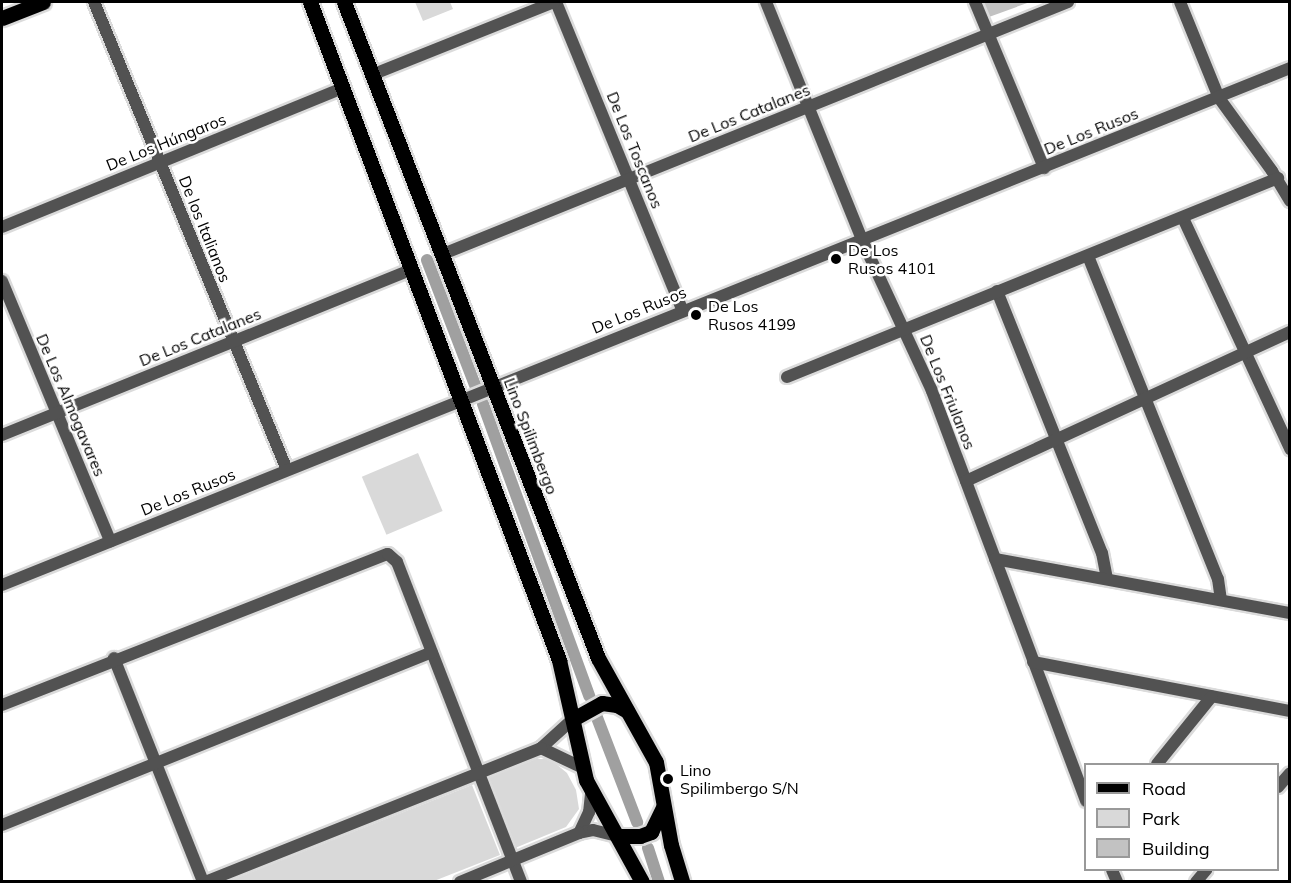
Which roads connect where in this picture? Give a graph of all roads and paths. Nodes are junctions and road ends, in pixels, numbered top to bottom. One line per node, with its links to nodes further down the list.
1 (43, 2): 10 (main road)
2 (94, 2): 17 (street, De los Italianos)
3 (310, 2): 14 (main road)
4 (344, 2): 13 (main road, Lino Spilimbergo)
5 (555, 2): 13 (street); 19 (street, De Los Toscanos)
6 (766, 2): 16 (street, De Los Friulanos)
7 (975, 2): 11 (street)
8 (1068, 2): 11 (street, De Los Catalanes)
9 (1180, 2): 15 (street)
10 (2, 18)
11 (988, 34): 16 (street, De Los Catalanes); 18 (street)
12 (1290, 68): 15 (street, De Los Rusos)
13 (374, 74): 25 (main road, Lino Spilimbergo)
14 (343, 88): 17 (street, De Los Húngaros); 27 (main road)
15 (1219, 98): 18 (street, De Los Rusos); 20 (street)
16 (808, 108): 19 (street, De Los Catalanes); 24 (street, De Los Friulanos)
17 (160, 163): 23 (street, De Los Húngaros); 33 (street, De los Italianos)
18 (1044, 168): 24 (street, De Los Rusos)
19 (628, 178): 25 (street, De Los Catalanes); 30 (street, De Los Toscanos)
20 (1278, 178): 21 (street); 22 (street)
21 (1290, 201)
22 (1183, 218): 26 (street); 34 (street)
23 (2, 227)
24 (862, 240): 30 (street, De Los Rusos); 31 (street, De Los Friulanos)
25 (443, 254): 36 (main road, Lino Spilimbergo)
26 (1089, 256): 29 (street); 37 (street)
27 (411, 270): 33 (street, De Los Catalanes); 38 (main road)
28 (2, 281): 39 (street, De Los Almogavares)
29 (997, 291): 31 (street); 41 (street)
30 (683, 311): 36 (street, De Los Rusos)
31 (903, 327): 35 (street); 44 (street, De Los Friulanos)
32 (1290, 332): 34 (street)
33 (234, 341): 39 (street, De Los Catalanes); 43 (street, De los Italianos)
34 (1244, 352): 37 (street); 42 (street)
35 (786, 377)
36 (493, 387): 38 (street, De Los Rusos); 57 (main road, Lino Spilimbergo)
37 (1146, 398): 41 (street); 49 (street)
38 (464, 402): 43 (street, De Los Rusos); 58 (main road)
39 (57, 413): 40 (street, De Los Catalanes); 45 (street, De Los Almogavares)
40 (2, 435)
41 (1056, 439): 44 (street); 47 (street)
42 (1290, 449)
43 (287, 470): 45 (street, De Los Rusos)
44 (966, 480): 46 (street, De Los Friulanos)
45 (110, 542): 48 (street, De Los Rusos)
46 (995, 559): 47 (street); 53 (street, De Los Friulanos)
47 (1107, 578): 49 (street)
48 (2, 585)
49 (1221, 600): 50 (street)
50 (1290, 613)
51 (432, 652): 52 (street); 60 (street); 63 (street)
52 (114, 658): 55 (street); 60 (street)
53 (1033, 662): 54 (street); 67 (street, De Los Friulanos)
54 (1212, 696): 56 (street); 61 (street)
55 (2, 705)
56 (1290, 711)
57 (629, 713): 58 (main road); 68 (main road, Lino Spilimbergo)
58 (573, 719): 59 (street); 62 (main road)
59 (542, 748): 62 (street); 63 (street)
60 (156, 763): 69 (street); 73 (street)
61 (1159, 763)
62 (581, 767): 66 (main road)
63 (478, 771): 72 (street); 73 (street)
64 (1290, 773): 65 (street)
65 (1279, 786)
66 (591, 794): 70 (street); 71 (main road)
67 (1084, 796)
68 (663, 806): 71 (main road); 77 (main road, Lino Spilimbergo)
69 (2, 825)
70 (579, 833): 71 (street); 72 (street)
71 (617, 836): 76 (main road)
72 (513, 860): 74 (street); 75 (street)
73 (204, 882)
74 (460, 882)
75 (521, 882)
76 (642, 882)
77 (682, 882)

